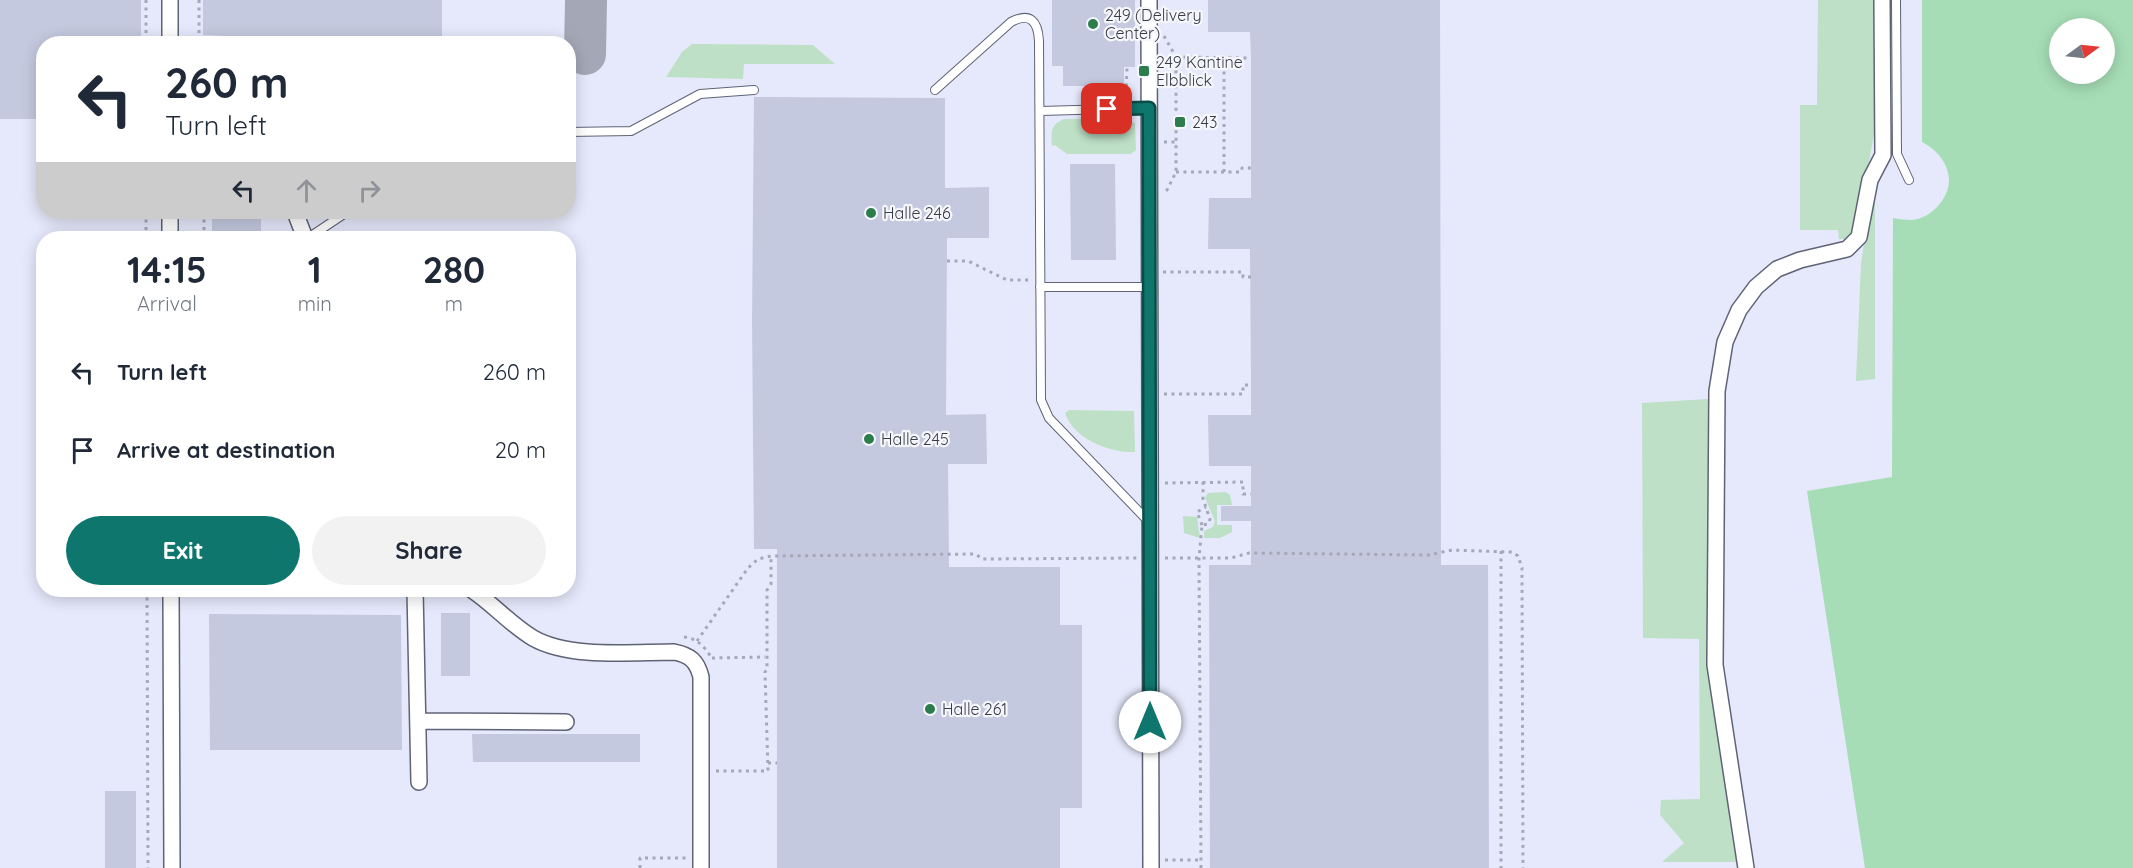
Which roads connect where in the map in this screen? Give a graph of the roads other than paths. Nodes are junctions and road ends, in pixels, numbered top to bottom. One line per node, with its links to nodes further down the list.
1 (170, 0): 5 (street)
2 (1149, 0): 8 (street)
3 (1882, 0): 26 (street)
4 (1896, 0): 11 (lane)
5 (170, 36)
6 (754, 90): 10 (lane)
7 (935, 90): 9 (lane)
8 (1149, 108): 9 (lane); 15 (street)
9 (1040, 111): 14 (lane)
10 (576, 132)
11 (1909, 180)
12 (336, 219): 13 (lane)
13 (318, 231)
14 (1040, 287): 15 (lane); 16 (lane)
15 (1149, 287): 16 (street)
16 (1150, 523): 24 (street)
17 (171, 597): 25 (street)
18 (414, 597): 20 (street)
19 (480, 597): 23 (street)
20 (418, 721): 21 (street); 22 (street)
21 (566, 722)
22 (419, 782)
23 (696, 863)
24 (1151, 864)
25 (172, 868)
26 (1746, 868)

